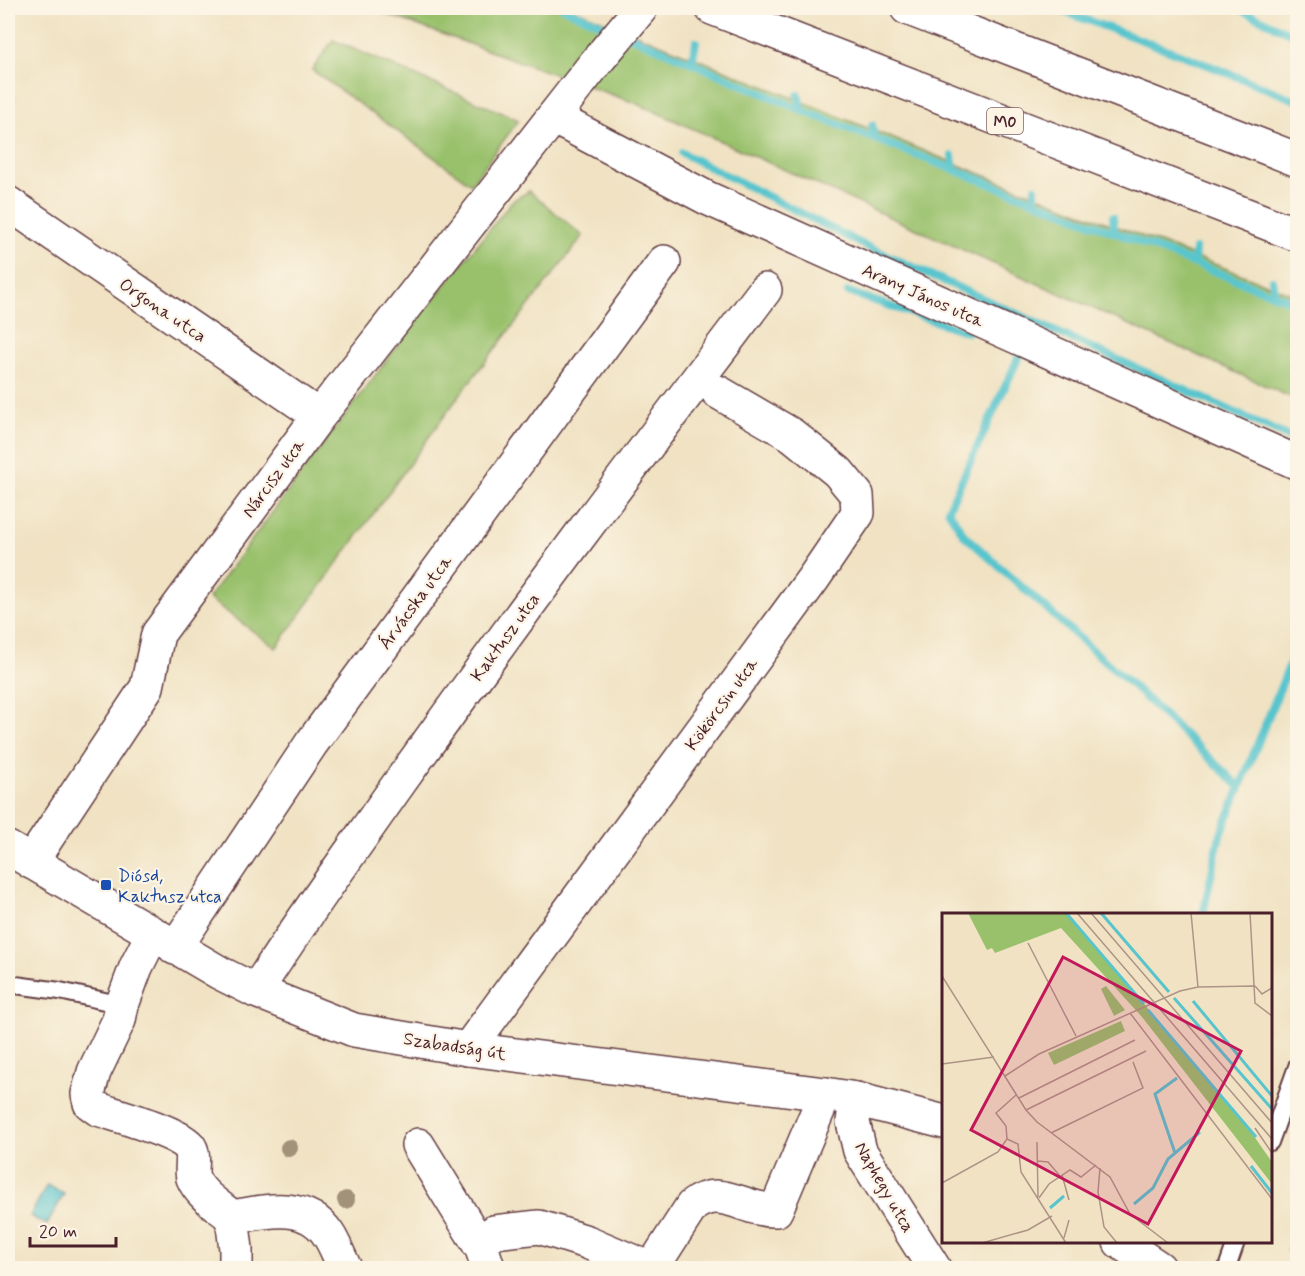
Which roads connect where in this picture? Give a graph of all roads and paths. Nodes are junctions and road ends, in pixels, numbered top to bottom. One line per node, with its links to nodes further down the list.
1 (641, 8): 4 (main road, Nárcisz utca)
2 (712, 8): 7 (main road, M0)
3 (907, 8): 5 (main road)
4 (554, 117): 11 (main road, Nárcisz utca); 12 (main road, Arany János utca)
5 (1298, 160)
6 (8, 203): 11 (main road, Orgona utca)
7 (1298, 235)
8 (664, 262): 14 (main road, Árvácska utca)
9 (765, 290): 16 (main road, Kaktusz utca)
10 (718, 392): 18 (main road, Kökörcsin utca)
11 (319, 416): 13 (main road, Nárcisz utca)
12 (1298, 463)
13 (20, 855): 14 (main road, Szabadság út)
14 (163, 941): 16 (main road, Szabadság út); 17 (main road, Árvácska utca)
15 (8, 984): 17 (lane)
16 (256, 991): 18 (main road, Szabadság út)
17 (122, 1005): 24 (main road, Árvácska utca)
18 (468, 1049): 20 (main road, Szabadság út)
19 (1298, 1064): 22 (lane)
20 (841, 1097): 21 (main road, Szabadság út); 28 (main road); 31 (main road, Naphegy utca)
21 (942, 1122)
22 (1272, 1136)
23 (418, 1145): 27 (main road)
24 (232, 1217): 29 (main road); 30 (main road)
25 (1121, 1243): 32 (main road)
26 (1236, 1243): 33 (lane)
27 (485, 1259): 28 (main road)
28 (656, 1266)
29 (236, 1269)
30 (345, 1269)
31 (934, 1269)
32 (1159, 1269)
33 (1227, 1269)

